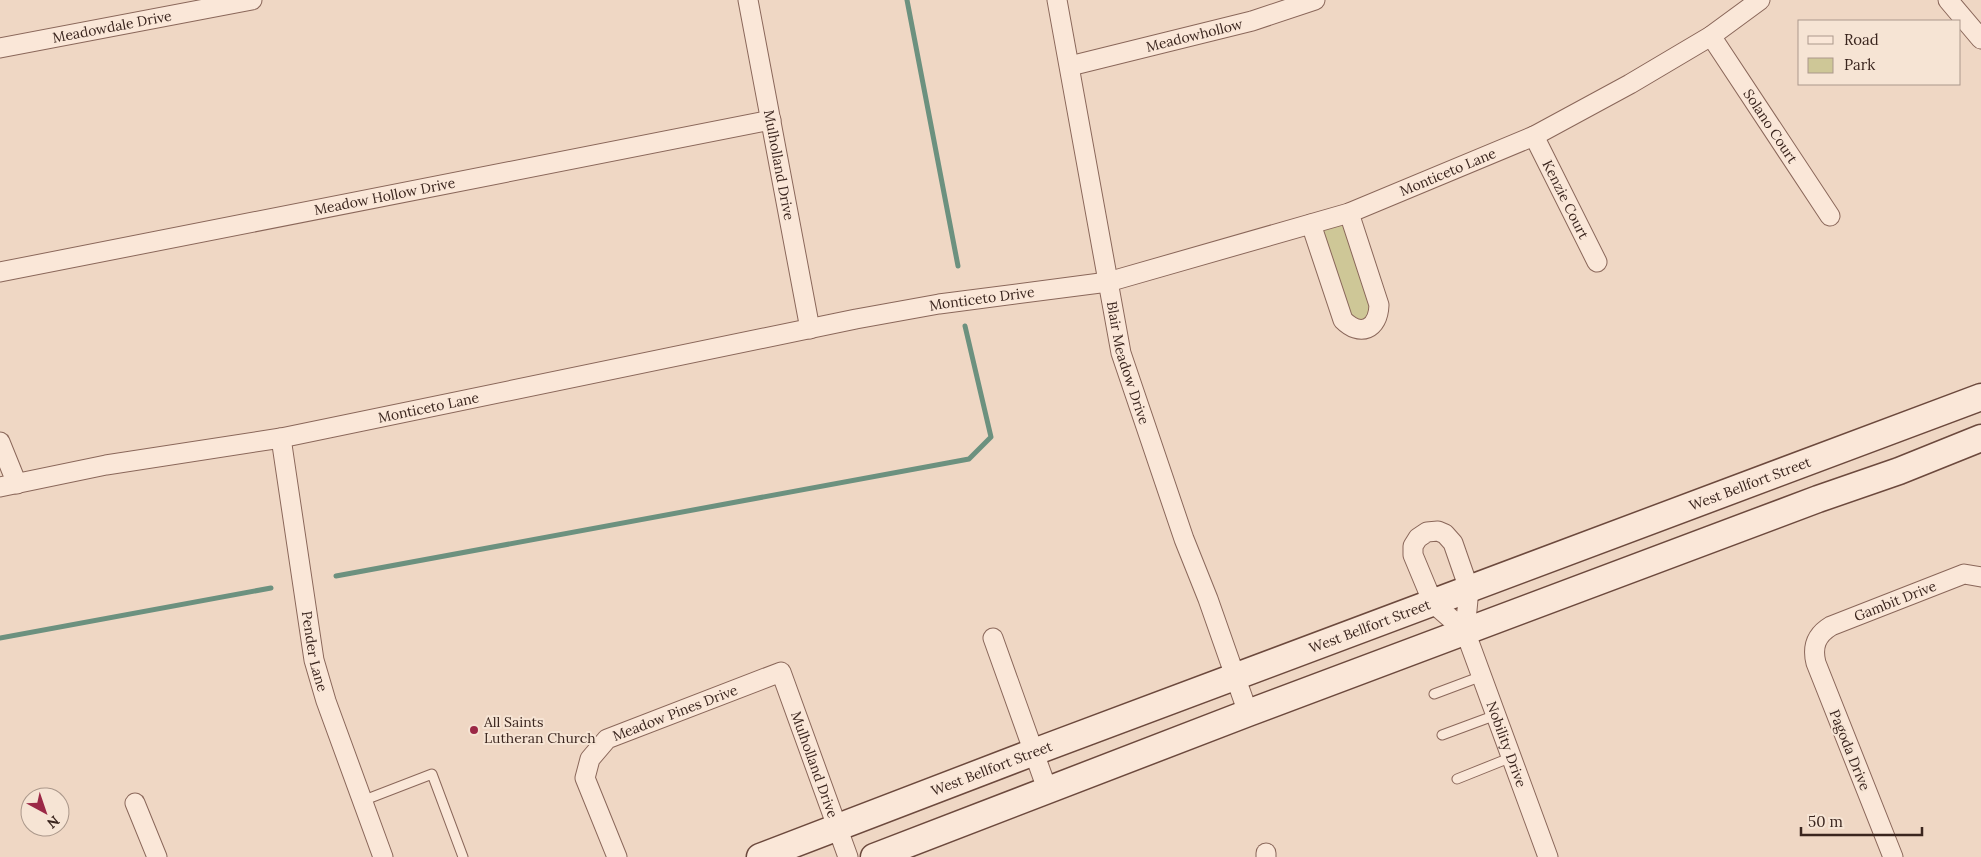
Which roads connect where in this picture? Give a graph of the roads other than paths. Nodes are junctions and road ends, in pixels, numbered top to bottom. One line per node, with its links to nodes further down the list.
1 (252, 0): 9 (street, Meadowdale Drive)
2 (748, 0): 11 (street, Mulholland Drive)
3 (1058, 0): 10 (street, Blair Meadow Drive)
4 (1315, 0): 10 (street, Meadowhollow)
5 (1760, 0): 7 (street, Monticeto Lane)
6 (1948, 0): 8 (street)
7 (1711, 36): 12 (street, Monticeto Lane); 14 (street, Solano Court)
8 (1981, 39)
9 (0, 48)
10 (1070, 66): 18 (street, Blair Meadow Drive)
11 (771, 120): 17 (street, Meadow Hollow Drive); 20 (street, Mulholland Drive)
12 (1534, 136): 13 (street, Monticeto Lane); 16 (street, Kenzie Court)
13 (1349, 213): 15 (street, Monticeto Lane); 15 (street)
14 (1830, 216)
15 (1311, 224): 18 (street, Monticeto Lane)
16 (1597, 262)
17 (0, 272)
18 (1108, 282): 19 (street, Monticeto Drive); 36 (street, Blair Meadow Drive)
19 (856, 320): 20 (street, Monticeto Lane)
20 (810, 329): 22 (street, Monticeto Lane)
21 (1981, 396): 25 (main road, West Bellfort Street)
22 (281, 438): 26 (street, Monticeto Lane); 45 (street, Pender Lane)
23 (1981, 438): 27 (main road)
24 (0, 442): 26 (street)
25 (1801, 464): 27 (main road); 29 (main road, West Bellfort Street)
26 (8, 486)
27 (1818, 499): 31 (main road)
28 (1981, 577): 33 (street, Gambit Drive)
29 (1469, 589): 30 (main road, West Bellfort Street); 30 (street, Nobility Drive); 31 (street, Nobility Drive)
30 (1433, 603): 31 (street, Nobility Drive); 36 (main road, West Bellfort Street)
31 (1465, 631): 35 (street, Nobility Drive); 38 (main road)
32 (993, 638): 41 (street)
33 (1816, 641): 56 (street, Pagoda Drive)
34 (781, 672): 47 (street, Mulholland Drive); 51 (street, Meadow Pines Drive)
35 (1482, 676): 37 (lane); 39 (street, Nobility Drive)
36 (1236, 677): 38 (street, Blair Meadow Drive); 41 (main road, West Bellfort Street)
37 (1434, 694)
38 (1248, 713): 44 (main road)
39 (1497, 715): 40 (lane); 42 (street, Nobility Drive)
40 (1442, 735)
41 (1034, 752): 44 (street); 47 (main road, West Bellfort Street)
42 (1512, 756): 43 (lane); 55 (street, Nobility Drive)
43 (1456, 779)
44 (1047, 789): 54 (main road)
45 (362, 801): 49 (street, Pender Lane); 50 (lane)
46 (135, 803): 48 (street)
47 (837, 828): 52 (main road, West Bellfort Street); 53 (street, Mulholland Drive)
48 (157, 857)
49 (383, 857)
50 (462, 857)
51 (617, 857)
52 (760, 857)
53 (848, 857)
54 (874, 857)
55 (1548, 857)
56 (1893, 857)

